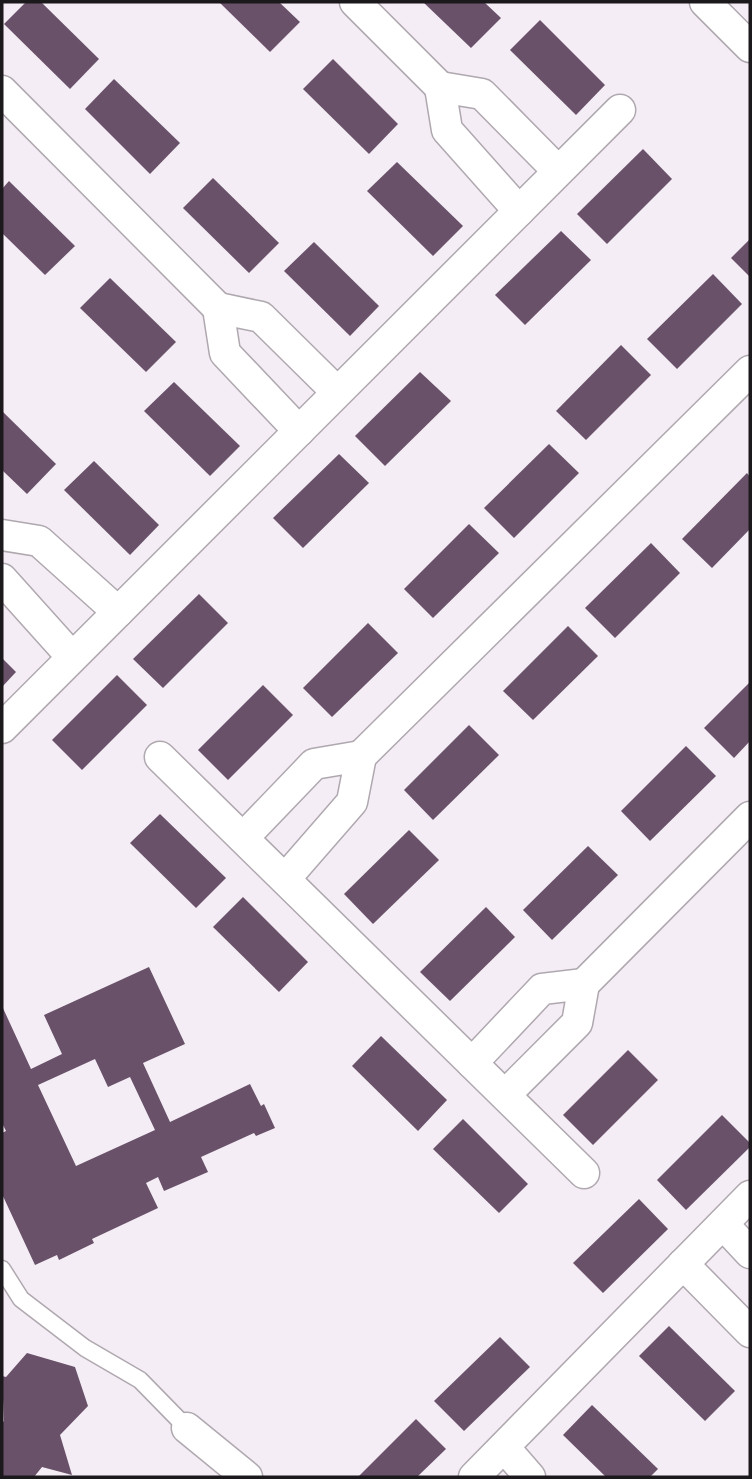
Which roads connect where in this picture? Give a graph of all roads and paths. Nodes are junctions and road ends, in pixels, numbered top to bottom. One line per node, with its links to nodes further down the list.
1 (355, 2): 4 (street)
2 (705, 2): 3 (street)
3 (750, 47)
4 (440, 87): 7 (street); 8 (street)
5 (2, 91): 9 (street)
6 (620, 110): 7 (street)
7 (558, 172): 8 (street)
8 (519, 211): 11 (street)
9 (218, 308): 11 (street); 12 (street)
10 (750, 371): 19 (street)
11 (337, 392): 12 (street)
12 (299, 431): 15 (street)
13 (2, 535): 15 (street)
14 (2, 579): 16 (street)
15 (118, 612): 16 (street)
16 (72, 657): 17 (street)
17 (2, 728)
18 (160, 757): 21 (street)
19 (361, 757): 21 (street); 22 (street)
20 (750, 817): 23 (street)
21 (243, 838): 22 (street)
22 (285, 880): 24 (street)
23 (584, 984): 24 (street); 25 (street)
24 (472, 1063): 25 (street)
25 (505, 1095): 26 (street)
26 (584, 1173)
27 (750, 1196): 28 (street)
28 (723, 1224): 29 (street); 30 (street)
29 (750, 1252)
30 (683, 1264): 32 (street); 34 (street)
31 (2, 1269): 33 (lane)
32 (750, 1332)
33 (187, 1427): 35 (street)
34 (503, 1447): 36 (street); 37 (street)
35 (247, 1477)
36 (474, 1477)
37 (530, 1477)

